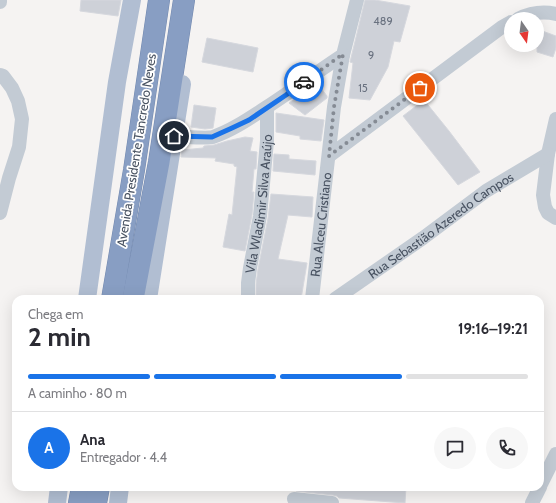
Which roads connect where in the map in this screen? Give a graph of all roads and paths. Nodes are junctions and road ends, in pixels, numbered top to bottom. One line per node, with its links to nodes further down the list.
1 (132, 0): 18 (main road, Avenida Presidente Tancredo Neves)
2 (159, 0): 19 (highway, Avenida Presidente Tancredo Neves)
3 (184, 0): 20 (highway, Avenida Presidente Tancredo Neves)
4 (194, 0): 13 (main road)
5 (357, 0): 9 (street, Rua Alceu Cristiano)
6 (544, 12): 7 (street)
7 (556, 14)
8 (504, 26): 15 (street)
9 (343, 54): 11 (street); 15 (street, Rua Alceu Cristiano)
10 (0, 75): 16 (street)
11 (267, 108): 13 (street); 22 (street, Vila Wladimir Silva Araújo)
12 (556, 119): 14 (street)
13 (174, 136): 21 (main road)
14 (548, 154): 17 (street); 24 (street, Rua Sebastião Azeredo Campos)
15 (329, 156): 23 (street, Rua Alceu Cristiano)
16 (0, 213)
17 (556, 218)
18 (88, 295)
19 (113, 295)
20 (134, 295)
21 (149, 295)
22 (248, 295)
23 (312, 295)
24 (341, 295)
25 (556, 454): 26 (street)
26 (544, 479)
27 (58, 491): 33 (main road)
28 (81, 491): 34 (highway)
29 (98, 491): 35 (highway)
30 (120, 491): 36 (main road)
31 (538, 491): 38 (street)
32 (294, 496): 37 (street)
33 (56, 503)
34 (79, 503)
35 (96, 503)
36 (118, 503)
37 (332, 503)
38 (532, 503)

